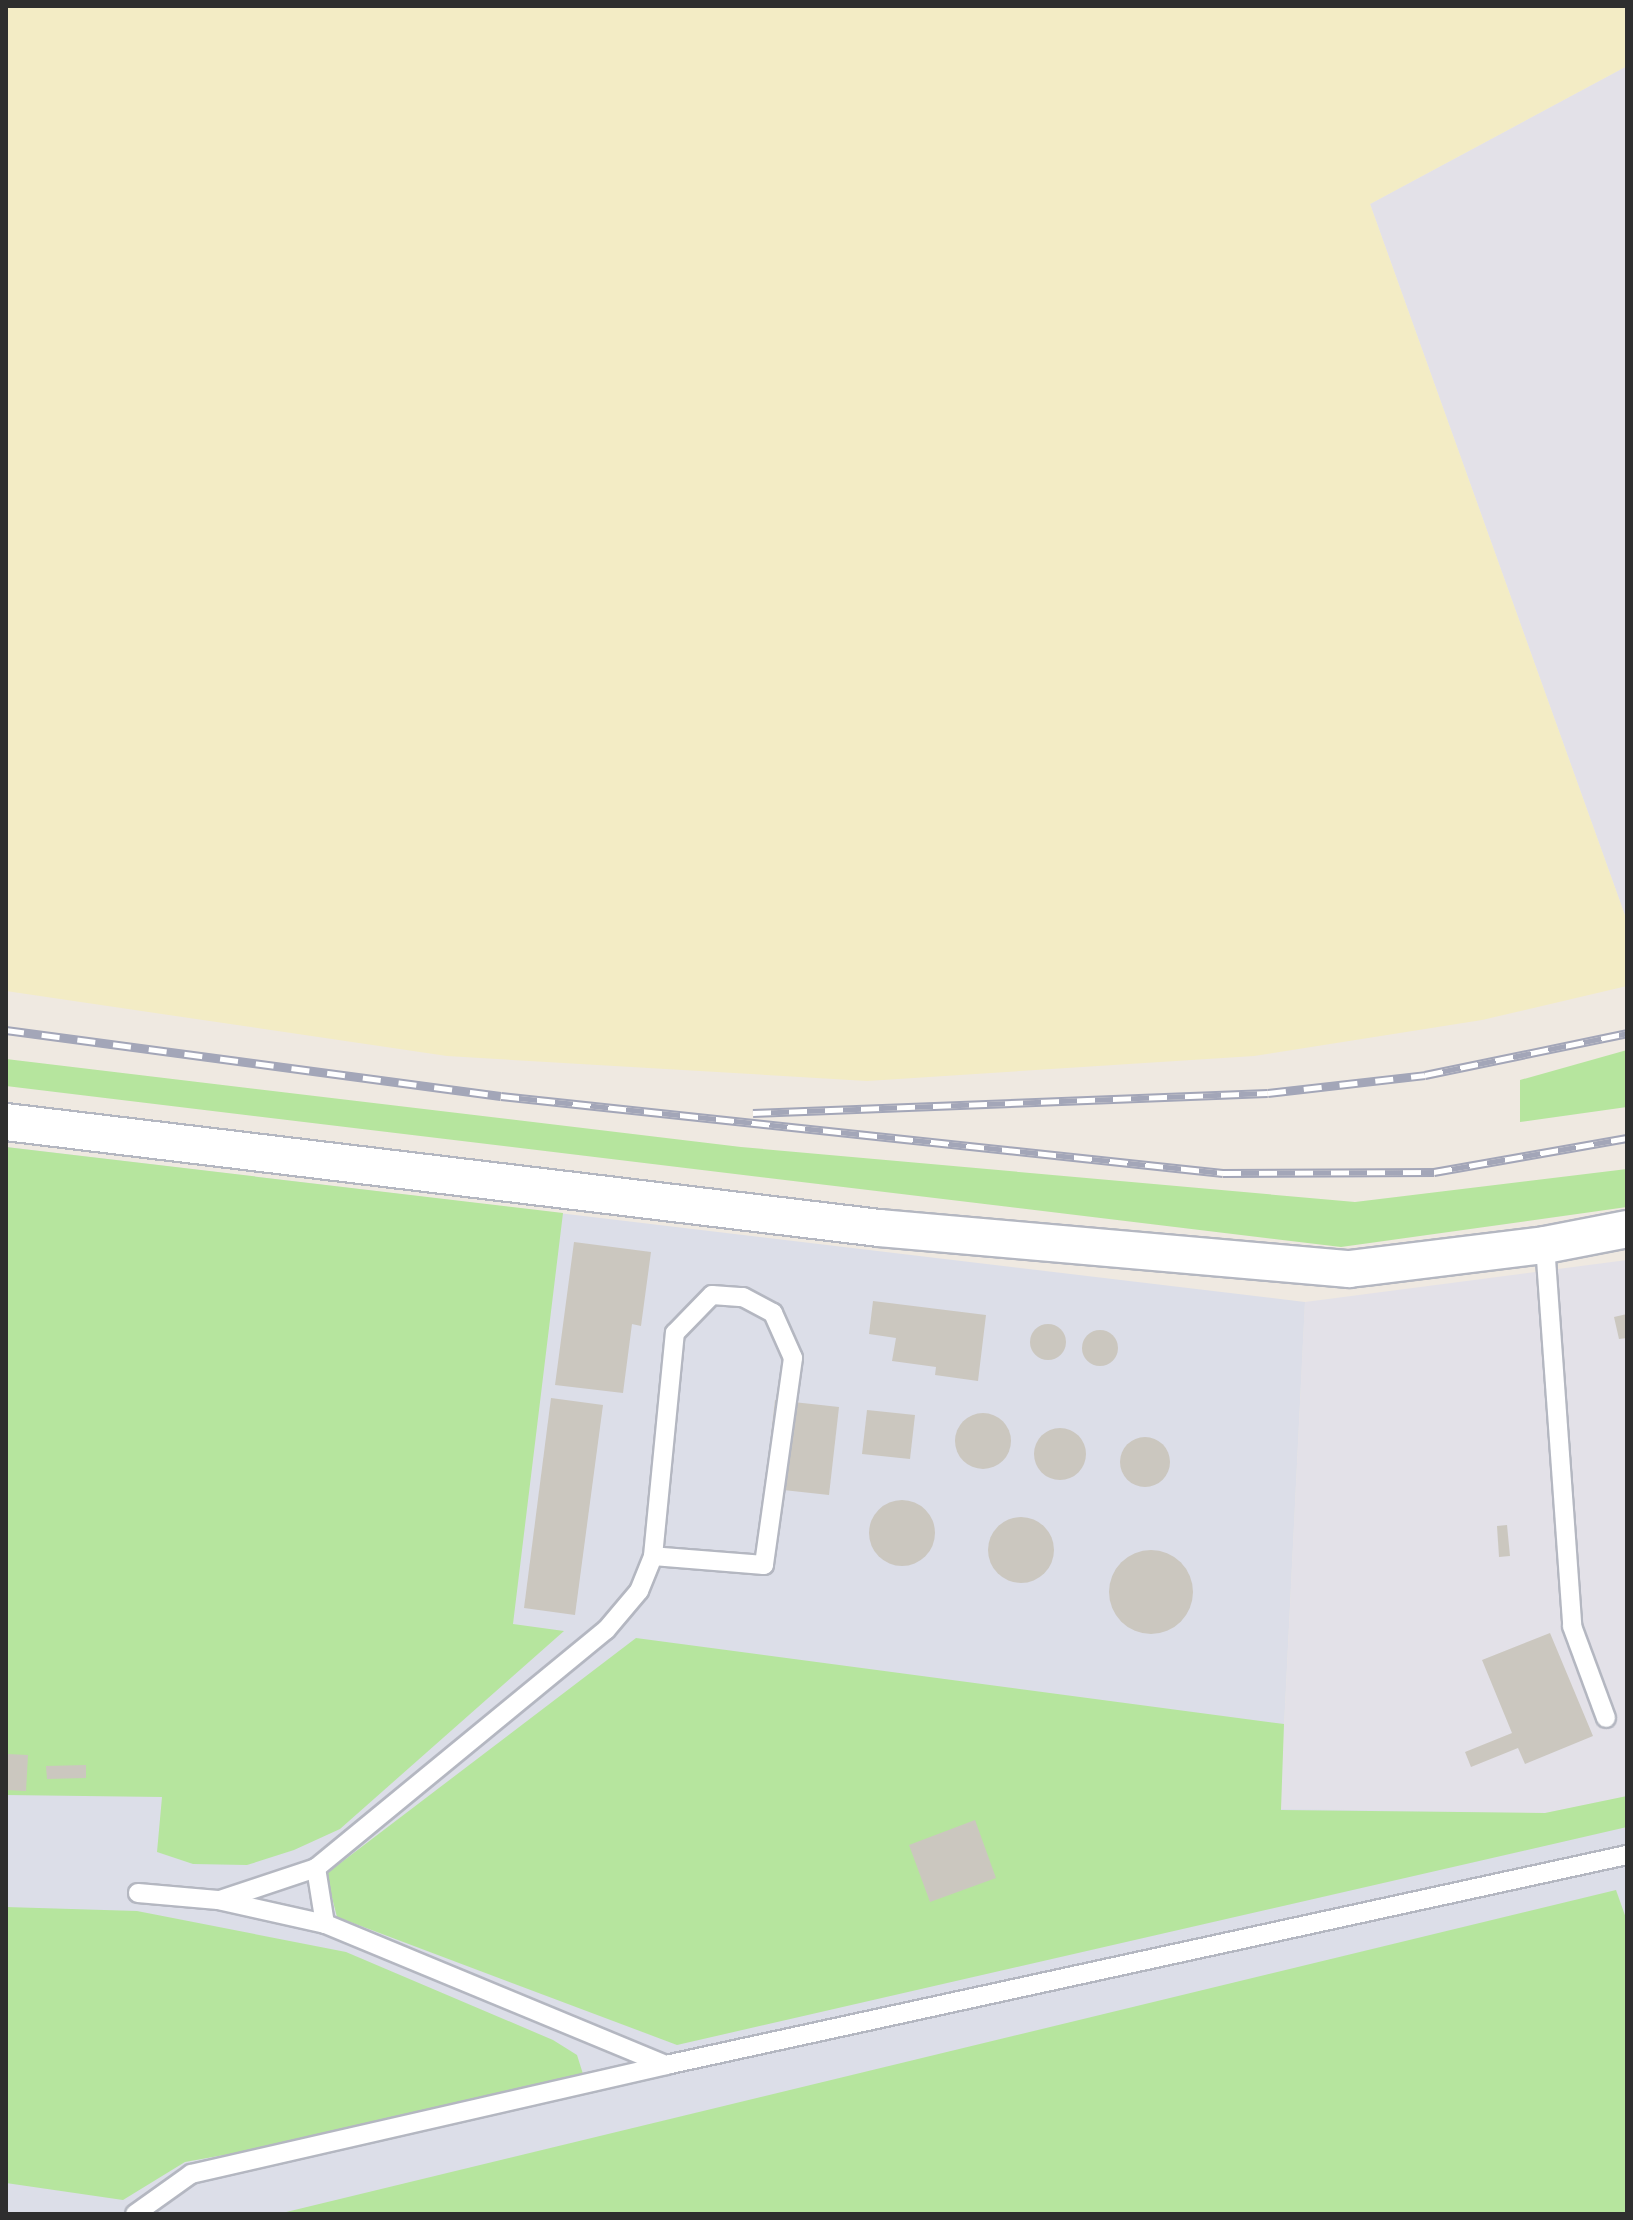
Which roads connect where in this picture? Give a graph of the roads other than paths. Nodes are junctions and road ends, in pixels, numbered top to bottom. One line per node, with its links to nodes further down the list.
1 (6, 1122): 3 (street)
2 (1627, 1229): 3 (street)
3 (1545, 1245): 5 (lane)
4 (653, 1556): 4 (lane); 7 (lane)
5 (1606, 1718)
6 (1627, 1855): 11 (lane)
7 (316, 1868): 9 (lane); 10 (lane)
8 (138, 1893): 9 (lane)
9 (218, 1900): 10 (lane)
10 (325, 1924): 11 (lane)
11 (666, 2065): 12 (lane)
12 (135, 2214)

